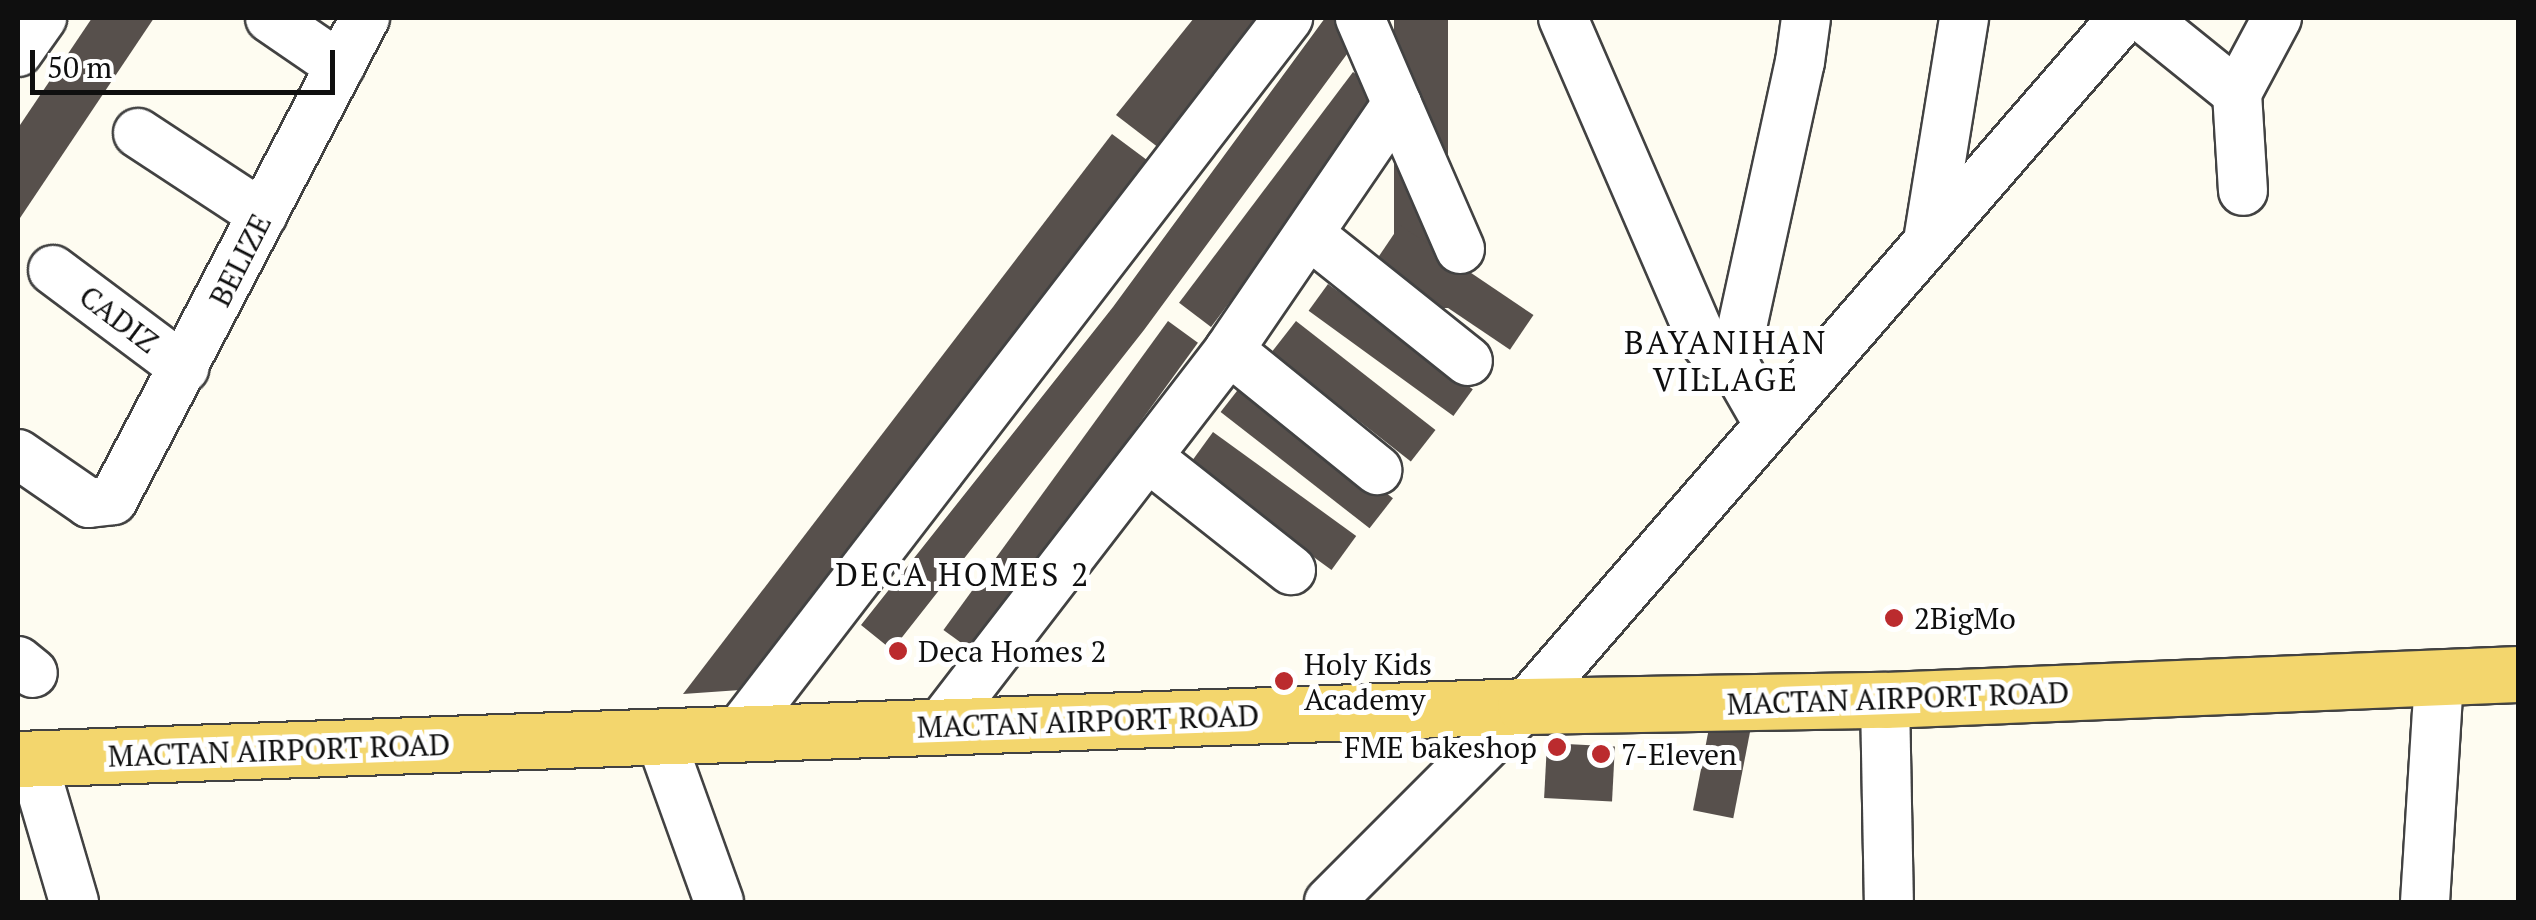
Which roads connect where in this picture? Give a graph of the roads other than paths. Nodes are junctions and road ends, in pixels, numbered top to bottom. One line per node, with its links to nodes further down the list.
1 (42, 18): 13 (street)
2 (270, 18): 14 (street)
3 (365, 18): 14 (street, BELIZE)
4 (1288, 18): 38 (street)
5 (1360, 18): 16 (street)
6 (1562, 18): 26 (street)
7 (1778, 18): 12 (street)
8 (1964, 18): 21 (street)
9 (2122, 18): 21 (street)
10 (2144, 18): 15 (street)
11 (2277, 18): 15 (street)
12 (1803, 40): 26 (street)
13 (18, 52)
14 (340, 66): 19 (street, BELIZE)
15 (2237, 93): 18 (street)
16 (1397, 104): 20 (street); 22 (street)
17 (138, 133): 19 (street)
18 (2244, 191)
19 (263, 215): 27 (street, BELIZE)
20 (1310, 235): 24 (street); 25 (street)
21 (1928, 242): 28 (street)
22 (1460, 249)
23 (53, 270): 27 (street, CADIZ)
24 (1229, 350): 30 (street); 31 (street)
25 (1468, 361)
26 (1734, 364): 28 (street)
27 (184, 368): 29 (street, BELIZE)
28 (1769, 425): 36 (street)
29 (18, 454)
30 (1149, 458): 32 (street); 37 (street)
31 (1377, 470)
32 (1291, 570)
33 (2518, 674): 34 (main road, MACTAN AIRPORT ROAD)
34 (2439, 677): 35 (main road, MACTAN AIRPORT ROAD); 45 (street)
35 (1885, 700): 36 (main road, MACTAN AIRPORT ROAD); 44 (street)
36 (1525, 706): 37 (main road, MACTAN AIRPORT ROAD); 43 (street)
37 (938, 727): 38 (main road, MACTAN AIRPORT ROAD)
38 (739, 732): 39 (main road, MACTAN AIRPORT ROAD)
39 (659, 735): 40 (main road, MACTAN AIRPORT ROAD); 42 (street)
40 (25, 759): 41 (street)
41 (74, 902)
42 (719, 902)
43 (1330, 902)
44 (1889, 902)
45 (2425, 902)

